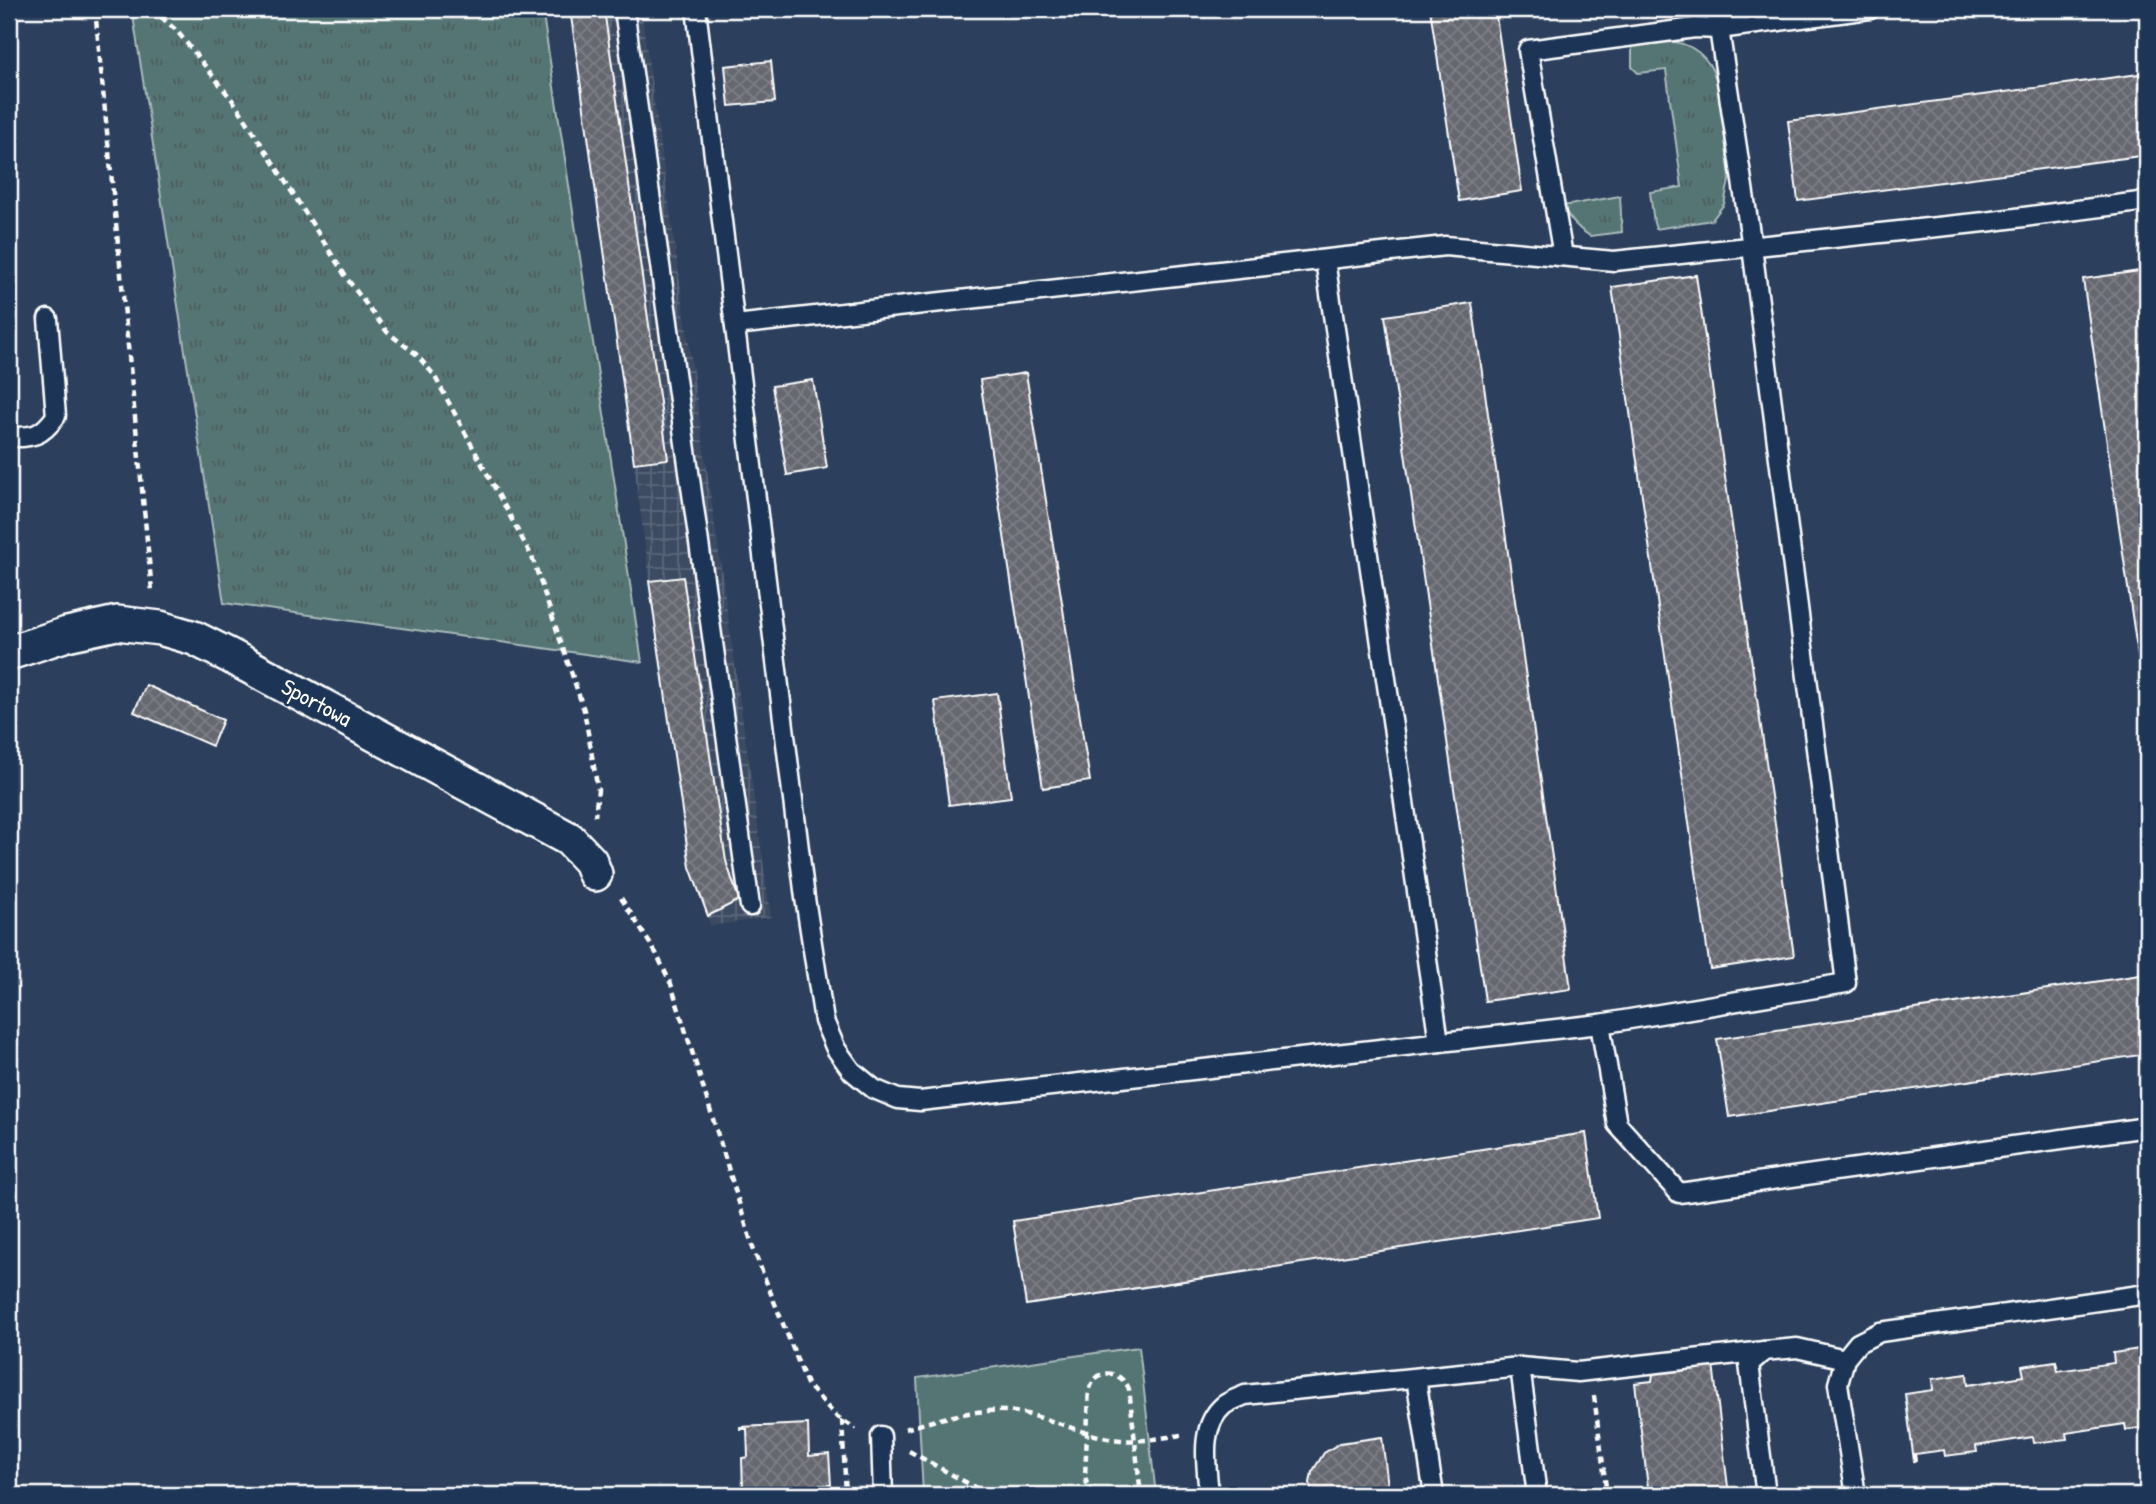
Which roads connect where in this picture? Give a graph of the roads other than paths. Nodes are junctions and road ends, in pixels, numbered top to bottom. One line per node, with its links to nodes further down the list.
1 (624, 9): 15 (lane)
2 (696, 9): 11 (lane)
3 (1716, 9): 5 (lane)
4 (1870, 9): 5 (lane)
5 (1719, 29): 7 (lane); 8 (lane)
6 (2147, 201): 7 (lane)
7 (1752, 247): 8 (lane); 16 (lane)
8 (1563, 256): 9 (lane)
9 (1325, 260): 11 (lane); 17 (lane)
10 (48, 319): 12 (lane)
11 (735, 325): 17 (lane)
12 (9, 438)
13 (9, 653): 14 (street, Sportowa)
14 (592, 868)
15 (750, 906)
16 (1600, 1024): 17 (lane); 18 (lane)
17 (1439, 1042)
18 (2147, 1127)
19 (2147, 1294): 21 (lane)
20 (1764, 1351): 21 (lane); 22 (lane); 29 (lane)
21 (1845, 1359): 30 (lane)
22 (1520, 1367): 23 (lane); 28 (lane)
23 (1416, 1378): 26 (lane); 27 (lane)
24 (881, 1436): 25 (lane)
25 (883, 1495)
26 (1209, 1495)
27 (1434, 1495)
28 (1537, 1495)
29 (1766, 1495)
30 (1856, 1495)

